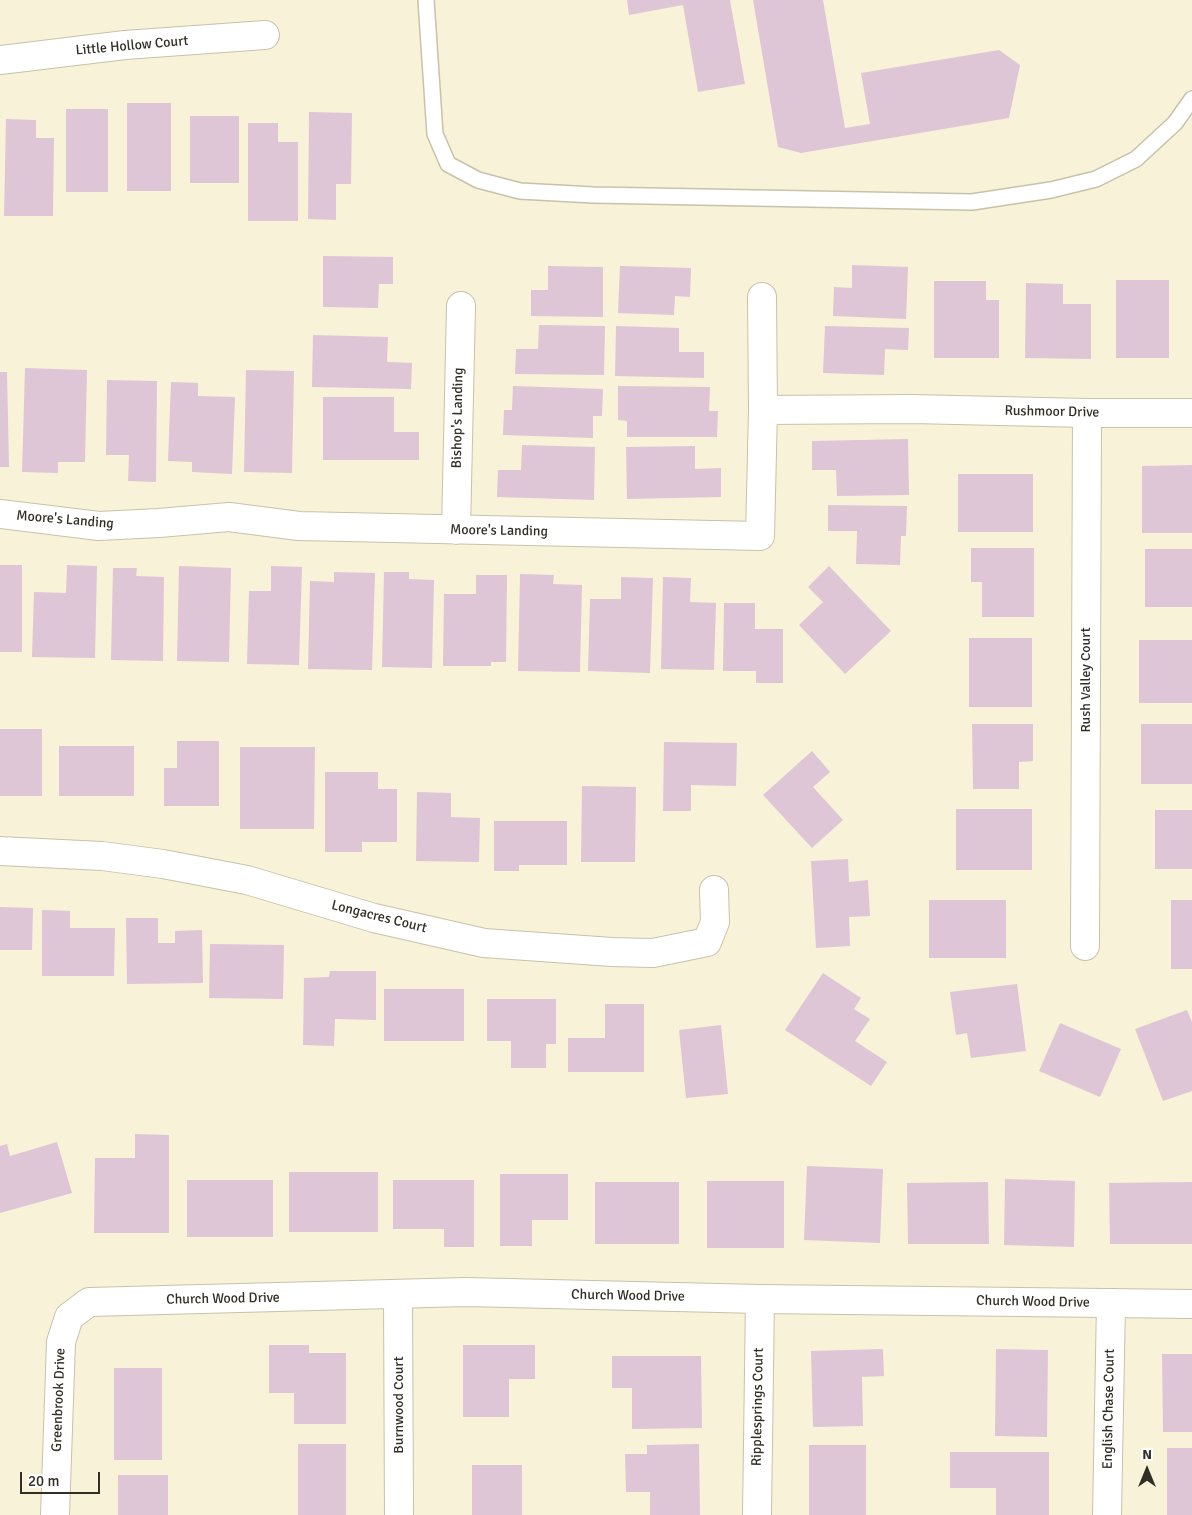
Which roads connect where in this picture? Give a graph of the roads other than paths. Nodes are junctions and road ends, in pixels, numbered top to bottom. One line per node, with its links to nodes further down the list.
1 (426, 0): 4 (lane)
2 (265, 35): 3 (street, Little Hollow Court)
3 (0, 60)
4 (1192, 99)
5 (762, 297): 7 (street, Moore's Landing)
6 (461, 306): 11 (street, Bishop's Landing)
7 (763, 410): 8 (street, Rushmoor Drive); 11 (street, Moore's Landing)
8 (1087, 413): 9 (street, Rushmoor Drive); 14 (street, Rush Valley Court)
9 (1192, 413)
10 (0, 514): 11 (street, Moore's Landing)
11 (456, 530)
12 (0, 851): 13 (street, Longacres Court)
13 (714, 890)
14 (1085, 946)
15 (398, 1295): 16 (street, Church Wood Drive); 19 (street, Church Wood Drive); 21 (street, Burnwood Court)
16 (760, 1299): 17 (street, Church Wood Drive); 22 (street, Ripplesprings Court)
17 (1111, 1303): 18 (street, Church Wood Drive); 23 (street, English Chase Court)
18 (1192, 1304)
19 (69, 1317): 20 (street, Greenbrook Drive)
20 (55, 1515)
21 (399, 1515)
22 (757, 1515)
23 (1106, 1515)

